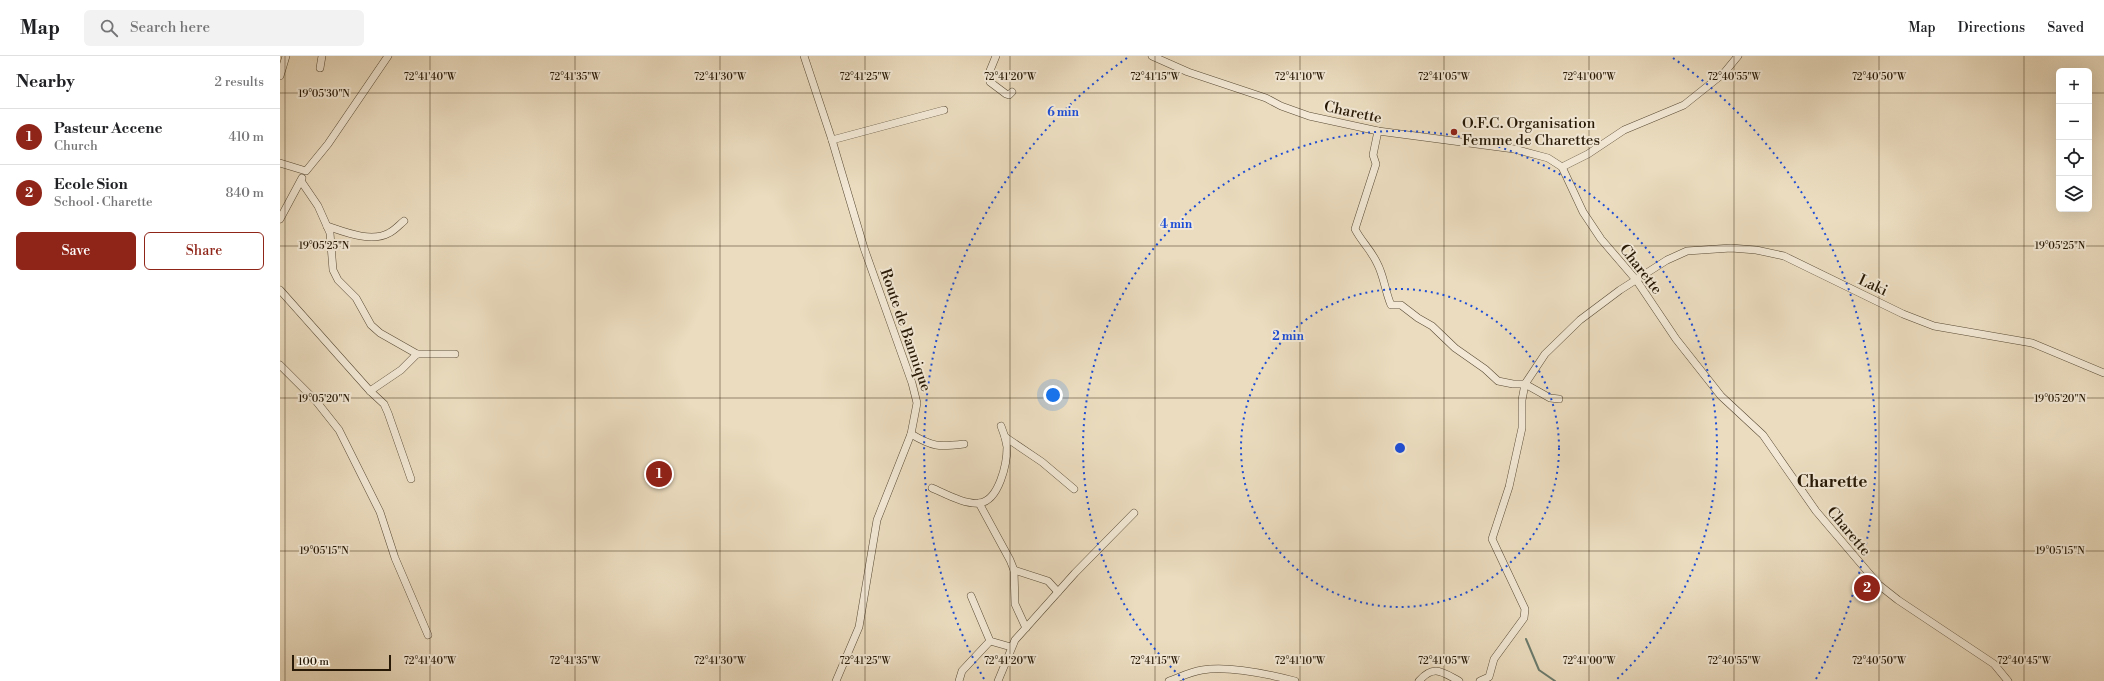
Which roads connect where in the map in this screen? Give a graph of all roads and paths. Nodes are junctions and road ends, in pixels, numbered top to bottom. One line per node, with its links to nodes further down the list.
1 (286, 56): 9 (street)
2 (322, 56): 8 (street)
3 (388, 56): 16 (street)
4 (804, 56): 13 (street, Route de Bannique)
5 (996, 56): 10 (street)
6 (1152, 56): 12 (street, Charette)
7 (1738, 56): 15 (street)
8 (320, 68)
9 (280, 76)
10 (1012, 92)
11 (944, 110): 13 (street)
12 (1378, 131): 15 (street, Charette); 27 (street)
13 (832, 140): 31 (street, Route de Bannique)
14 (280, 163): 16 (street)
15 (1562, 167): 21 (street, Charette)
16 (306, 171): 17 (street)
17 (301, 181): 18 (street); 20 (street)
18 (280, 219)
19 (404, 221): 20 (street)
20 (327, 226): 23 (street)
21 (1637, 280): 26 (street, Laki); 27 (street, Laki); 54 (street, Charette)
22 (280, 290): 28 (street)
23 (417, 354): 24 (street); 28 (street)
24 (455, 354)
25 (280, 365): 43 (street)
26 (2104, 373)
27 (1525, 384): 29 (street); 53 (street)
28 (370, 392): 34 (street)
29 (1559, 399)
30 (1001, 426): 32 (street)
31 (911, 434): 33 (street); 46 (street, Route de Bannique)
32 (1005, 437): 36 (street); 37 (street)
33 (961, 444)
34 (411, 479)
35 (932, 488): 37 (street)
36 (1074, 489)
37 (979, 503): 39 (street)
38 (1134, 513): 40 (street)
39 (1014, 570): 40 (street); 42 (street)
40 (1058, 592): 42 (street)
41 (971, 596): 44 (street)
42 (1026, 628): 45 (street)
43 (428, 635)
44 (990, 641): 45 (street); 47 (street)
45 (1011, 647): 48 (street)
46 (836, 681)
47 (959, 681)
48 (998, 681)
49 (1169, 681): 50 (street)
50 (1294, 681)
51 (1419, 681): 52 (street)
52 (1459, 681)
53 (1480, 681)
54 (2008, 681)

